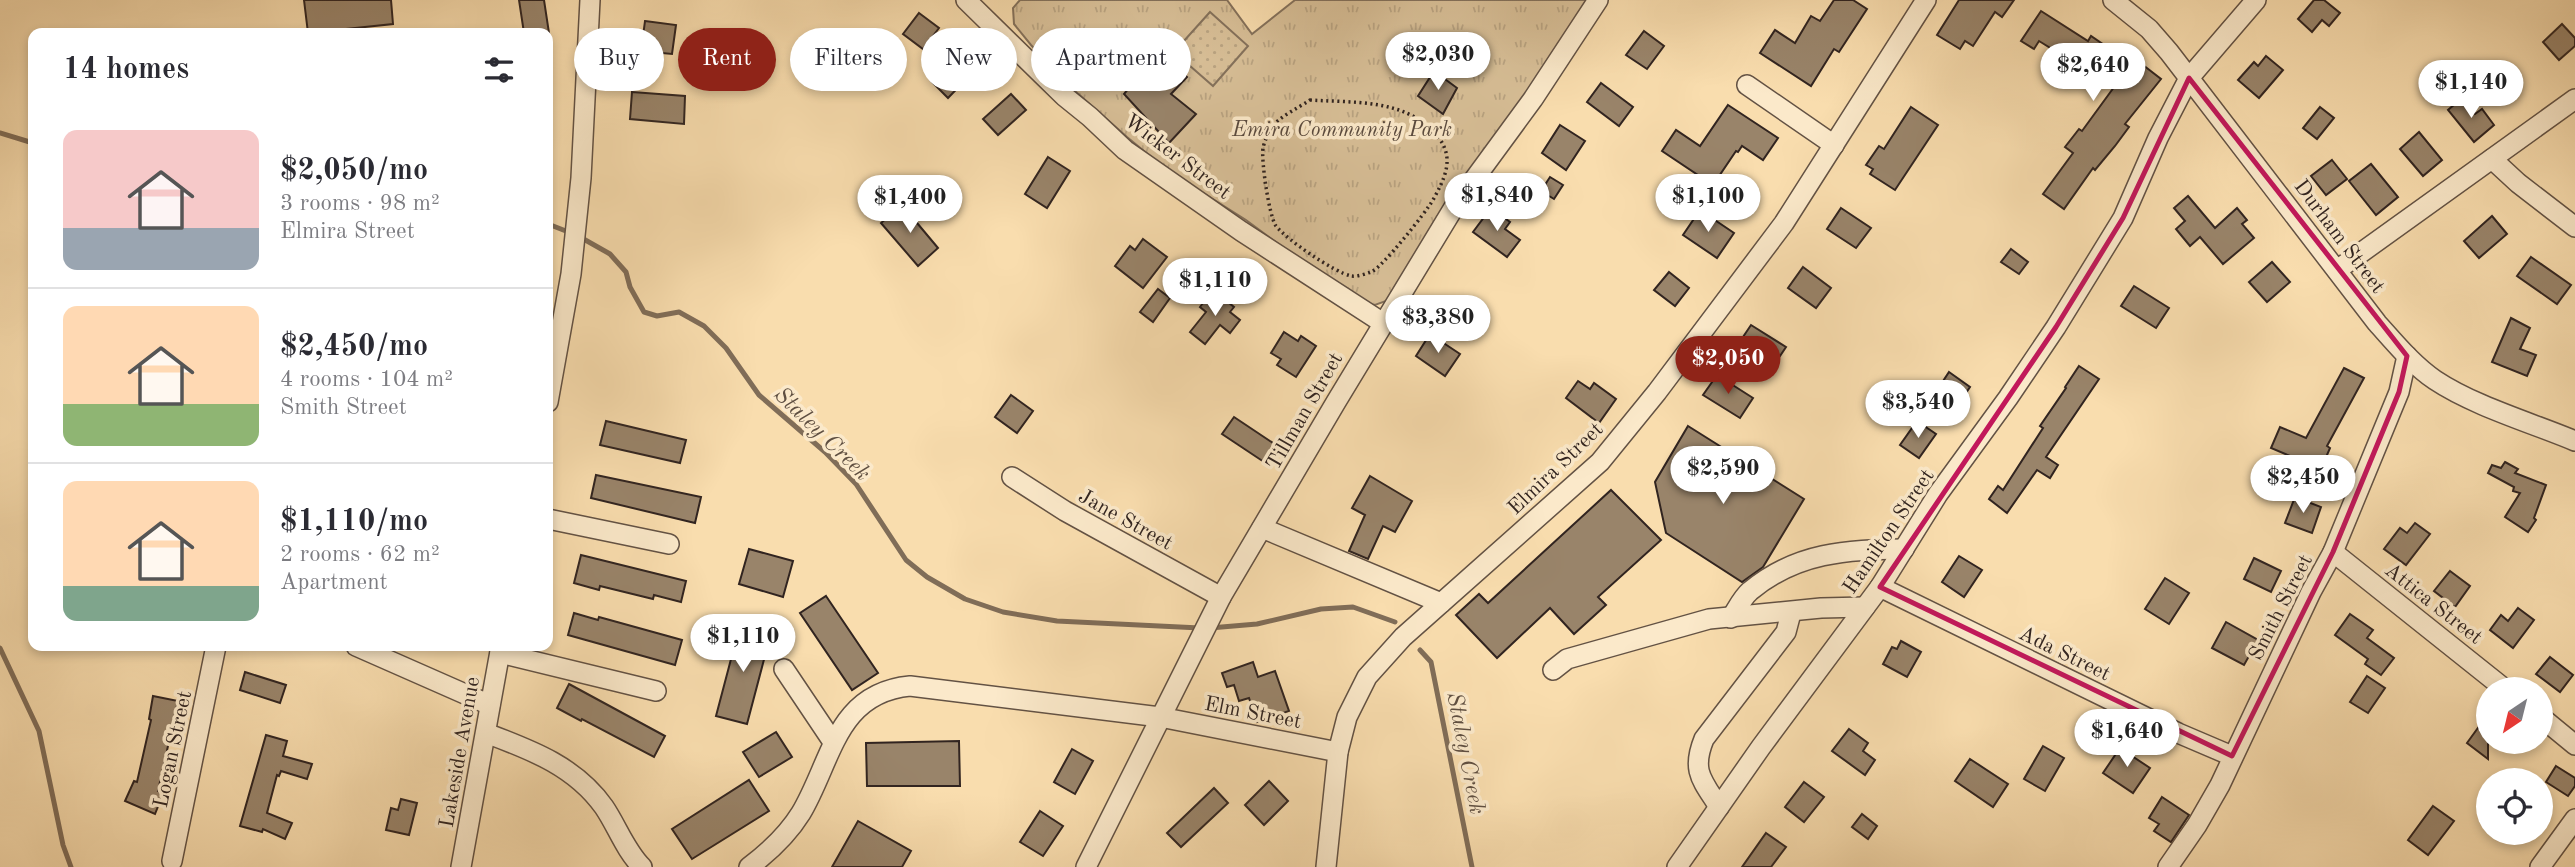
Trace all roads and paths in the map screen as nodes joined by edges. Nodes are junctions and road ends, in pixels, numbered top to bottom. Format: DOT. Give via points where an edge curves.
graph roads {
  1 [pos="590,0"];
  2 [pos="1598,0"];
  3 [pos="1926,0"];
  4 [pos="2113,0"];
  5 [pos="2256,0"];
  6 [pos="976,2"];
  7 [pos="2189,78"];
  8 [pos="1747,85"];
  9 [pos="2575,99"];
  10 [pos="1349,103"];
  11 [pos="1834,145"];
  12 [pos="2492,159"];
  13 [pos="2575,227"];
  14 [pos="2337,270"];
  15 [pos="1383,323"];
  16 [pos="2407,356"];
  17 [pos="553,374"];
  18 [pos="2575,441"];
  19 [pos="1012,477"];
  20 [pos="553,520"];
  21 [pos="1262,528"];
  22 [pos="669,544"];
  23 [pos="1904,549"];
  24 [pos="2333,552"];
  25 [pos="1880,587"];
  26 [pos="1220,597"];
  27 [pos="1441,603"];
  28 [pos="1865,607"];
  29 [pos="1791,612"];
  30 [pos="1731,618"];
  31 [pos="215,651"];
  32 [pos="367,651"];
  33 [pos="501,651"];
  34 [pos="505,651"];
  35 [pos="783,669"];
  36 [pos="1553,670"];
  37 [pos="2490,677"];
  38 [pos="656,691"];
  39 [pos="490,705"];
  40 [pos="1160,717"];
  41 [pos="2553,727"];
  42 [pos="486,733"];
  43 [pos="833,742"];
  44 [pos="2575,745"];
  45 [pos="1338,752"];
  46 [pos="2232,756"];
  47 [pos="1719,807"];
  48 [pos="2575,819"];
  49 [pos="173,861"];
  50 [pos="461,867"];
  51 [pos="642,867"];
  52 [pos="749,867"];
  53 [pos="1086,867"];
  54 [pos="1326,867"];
  55 [pos="1677,867"];
  56 [pos="2168,867"];
  57 [pos="2540,867"];
  1 -- 17 [label="street" via="581,178 571,274"];
  2 -- 15 [label="street, Tillman Street" via="1456,204"];
  3 -- 11 [label="street, Elmira Street"];
  4 -- 7 [label="street, Durham Street" via="2149,29"];
  5 -- 7 [label="street, Hamilton Street"];
  6 -- 15 [label="street, Wicker Street" via="1064,96 1125,150"];
  7 -- 14 [label="street, Durham Street"];
  7 -- 23 [label="street, Hamilton Street" via="2117,229 2056,327"];
  8 -- 11 [label="street"];
  9 -- 12 [label="street"];
  10 -- 10 [label="path" via="1310,100 1272,128 1263,149 1275,224 1336,270 1354,277 1375,271 1432,202 1447,172 1448,153 1436,135 1394,107"];
  11 -- 27 [label="street, Elmira Street" via="1784,223 1600,462"];
  12 -- 13 [label="street"];
  12 -- 14 [label="street"];
  14 -- 16 [label="street, Durham Street"];
  15 -- 21 [label="street, Tillman Street"];
  16 -- 18 [label="street, Durham Street" via="2435,380 2460,393"];
  16 -- 24 [label="street, Smith Street" via="2399,392"];
  19 -- 26 [label="street, Jane Street"];
  20 -- 22 [label="street"];
  21 -- 26 [label="street, Tillman Street"];
  21 -- 27 [label="street"];
  23 -- 25 [label="street, Hamilton Street"];
  23 -- 30 [label="street" via="1819,555 1782,570 1748,593"];
  24 -- 37 [label="street, Attica Street"];
  24 -- 46 [label="street, Smith Street"];
  25 -- 28 [label="street, Hamilton Street"];
  25 -- 46 [label="street, Ada Street" via="2153,722"];
  26 -- 40 [label="street, Tillman Street"];
  27 -- 45 [label="street, Elmira Street" via="1367,677 1347,717"];
  28 -- 29 [label="street"];
  28 -- 47 [label="street, Hamilton Street"];
  29 -- 30 [label="street"];
  29 -- 47 [label="street" via="1786,632 1704,739 1696,758 1702,780"];
  30 -- 36 [label="street" via="1709,619 1629,640 1567,659"];
  31 -- 49 [label="street, Logan Street"];
  32 -- 39 [label="street"];
  33 -- 39 [label="street, Lakeside Avenue"];
  34 -- 38 [label="street"];
  35 -- 43 [label="street"];
  39 -- 42 [label="street, Lakeside Avenue"];
  40 -- 43 [label="street, Elm Street" via="895,687 863,704"];
  40 -- 45 [label="street, Elm Street"];
  40 -- 53 [label="street, Tillman Street"];
  41 -- 44 [label="street"];
  42 -- 50 [label="street, Lakeside Avenue"];
  42 -- 51 [label="street" via="574,774 592,790"];
  43 -- 52 [label="street, Elm Street" via="800,814 767,854"];
  45 -- 54 [label="street, Elmira Street"];
  46 -- 56 [label="street, Smith Street" via="2197,825"];
  47 -- 55 [label="street, Hamilton Street"];
  48 -- 57 [label="street"];
}
